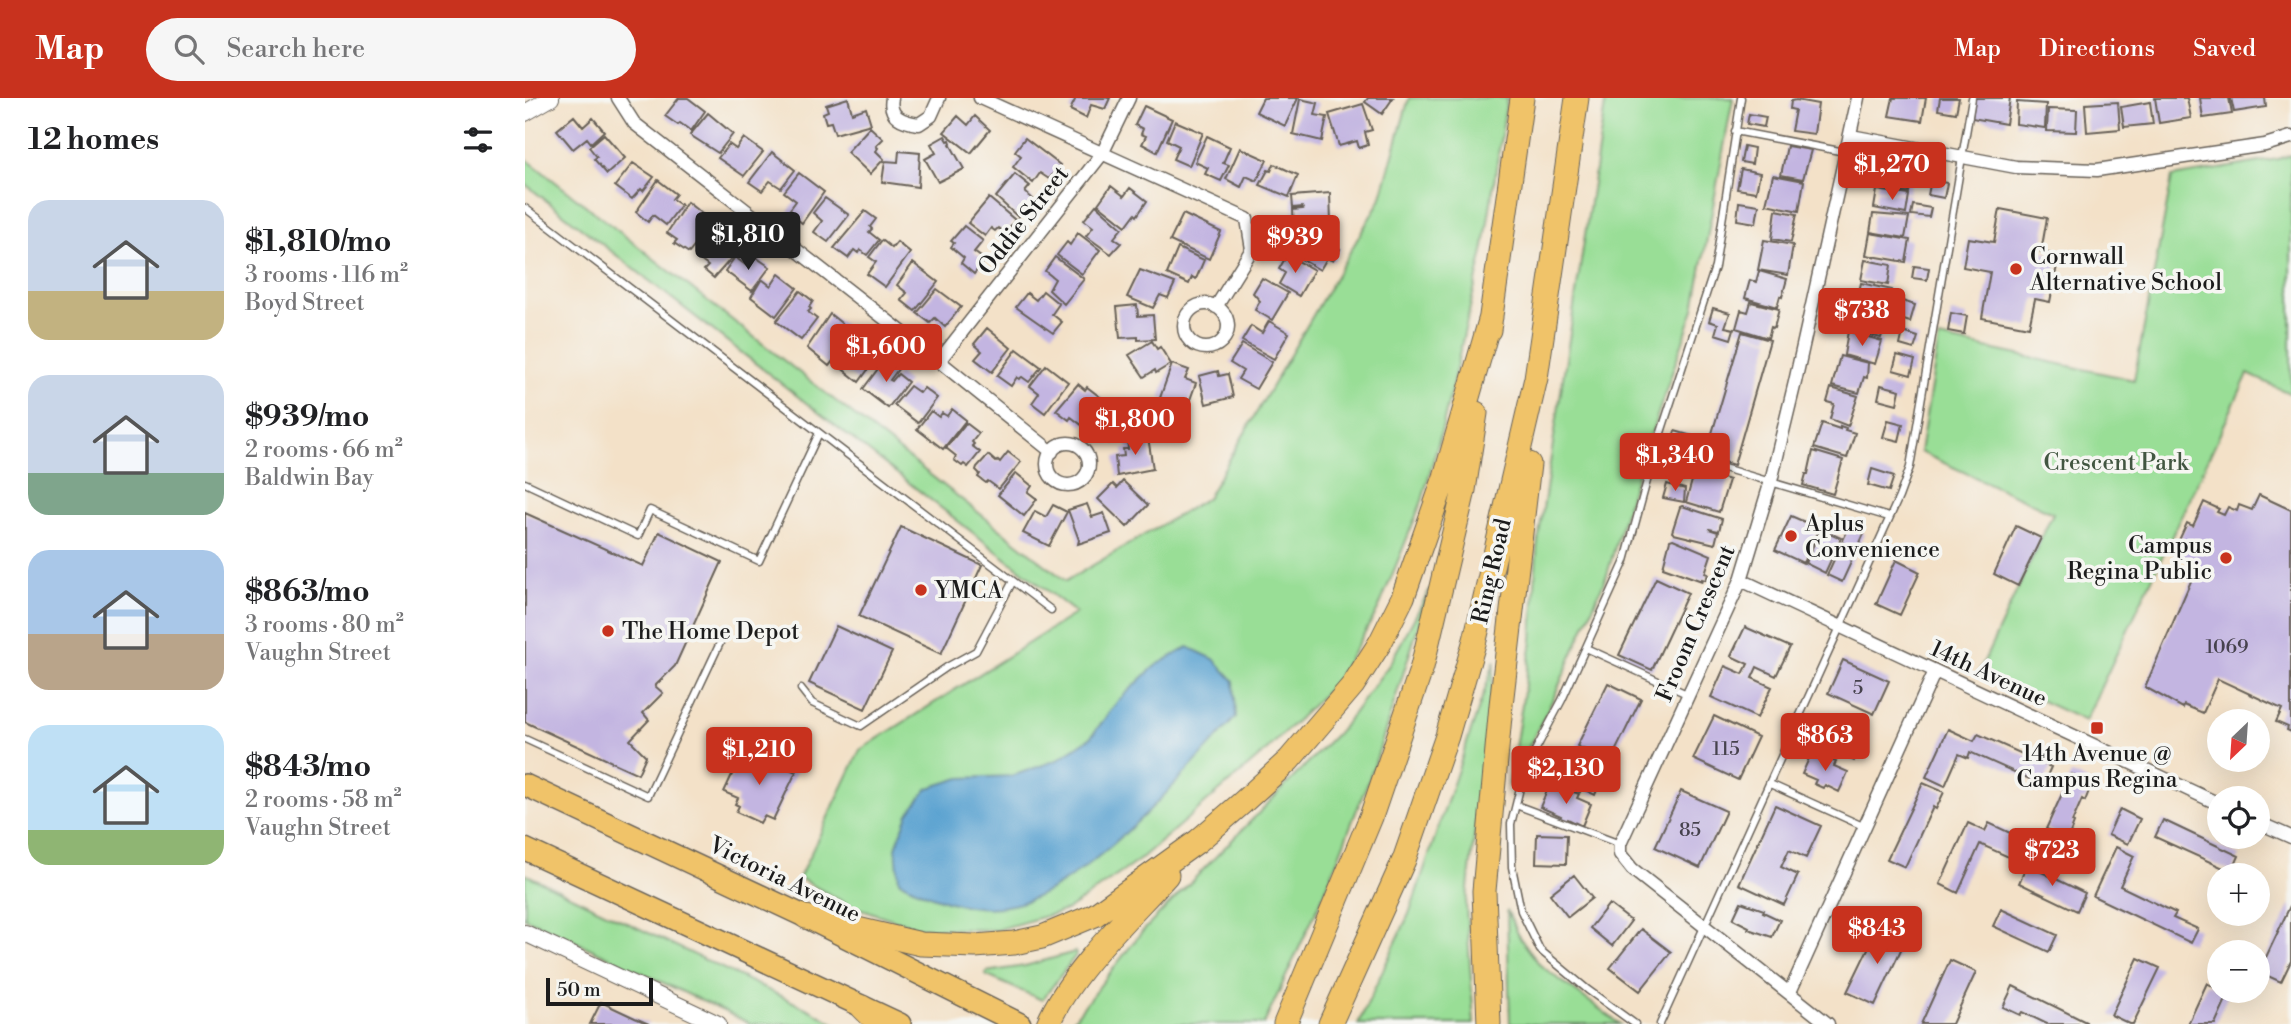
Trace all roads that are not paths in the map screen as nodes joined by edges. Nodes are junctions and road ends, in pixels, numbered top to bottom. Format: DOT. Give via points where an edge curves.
graph roads {
  1 [pos="551,98"];
  2 [pos="618,98"];
  3 [pos="892,98"];
  4 [pos="939,98"];
  5 [pos="980,98"];
  6 [pos="1129,98"];
  7 [pos="1523,98"];
  8 [pos="1577,98"];
  9 [pos="1741,98"];
  10 [pos="1858,98"];
  11 [pos="1972,98"];
  12 [pos="525,113"];
  13 [pos="1735,131"];
  14 [pos="1851,136"];
  15 [pos="2291,137"];
  16 [pos="1847,152"];
  17 [pos="1102,153"];
  18 [pos="1962,157"];
  19 [pos="525,208"];
  20 [pos="1216,307"];
  21 [pos="1491,317"];
  22 [pos="939,361"];
  23 [pos="1537,377"];
  24 [pos="819,433"];
  25 [pos="1656,448"];
  26 [pos="1052,452"];
  27 [pos="1771,481"];
  28 [pos="525,483"];
  29 [pos="1889,517"];
  30 [pos="1741,580"];
  31 [pos="1013,581"];
  32 [pos="1051,610"];
  33 [pos="1840,627"];
  34 [pos="720,643"];
  35 [pos="1586,648"];
  36 [pos="1935,671"];
  37 [pos="801,689"];
  38 [pos="1689,695"];
  39 [pos="525,739"];
  40 [pos="1770,784"];
  41 [pos="525,785"];
  42 [pos="2207,798"];
  43 [pos="1515,805"];
  44 [pos="1865,827"];
  45 [pos="2270,828"];
  46 [pos="2291,837"];
  47 [pos="1198,841"];
  48 [pos="1621,844"];
  49 [pos="525,849"];
  50 [pos="806,917"];
  51 [pos="1705,926"];
  52 [pos="525,933"];
  53 [pos="1790,992"];
  54 [pos="862,1007"];
  55 [pos="718,1024"];
  56 [pos="879,1024"];
  57 [pos="900,1024"];
  58 [pos="1020,1024"];
  59 [pos="1048,1024"];
  60 [pos="1285,1024"];
  61 [pos="1330,1024"];
  62 [pos="1489,1024"];
  63 [pos="1635,1024"];
  64 [pos="1660,1024"];
  65 [pos="1828,1024"];
  1 -- 12 [label="street"];
  2 -- 22 [label="street" via="634,122"];
  3 -- 4 [label="street" via="893,113 903,122 919,124 932,116"];
  5 -- 17 [label="street"];
  6 -- 17 [label="street, Oddie Street"];
  7 -- 21 [label="highway, Ring Road"];
  8 -- 23 [label="highway, Ring Road"];
  9 -- 13 [label="lane"];
  10 -- 14 [label="street, Froom Crescent"];
  11 -- 18 [label="lane"];
  13 -- 16 [label="lane"];
  13 -- 25 [label="lane" via="1715,267"];
  14 -- 16 [label="street, Froom Crescent"];
  14 -- 18 [label="street"];
  15 -- 18 [label="street" via="2265,145 2097,170 2016,167"];
  16 -- 27 [label="street, Froom Crescent"];
  17 -- 20 [label="street" via="1247,219 1252,248"];
  17 -- 22 [label="street, Oddie Street"];
  18 -- 29 [label="lane" via="1910,467"];
  19 -- 24 [label="lane"];
  21 -- 47 [label="highway" via="1445,477 1403,597 1380,643 1353,685 1289,760"];
  21 -- 60 [label="highway, Ring Road" via="1464,491 1422,667 1371,817"];
  22 -- 26 [label="street"];
  23 -- 61 [label="highway, Ring Road" via="1475,640 1447,736 1404,860"];
  23 -- 62 [label="highway" via="1484,891"];
  24 -- 28 [label="lane" via="759,561 650,510 638,536"];
  24 -- 31 [label="lane"];
  25 -- 27 [label="lane"];
  25 -- 35 [label="lane" via="1625,561"];
  27 -- 29 [label="lane"];
  27 -- 30 [label="street, Froom Crescent"];
  29 -- 33 [label="lane"];
  30 -- 33 [label="street, 14th Avenue"];
  30 -- 38 [label="street, Froom Crescent"];
  31 -- 32 [label="lane"];
  31 -- 37 [label="lane" via="976,651 861,726 812,703"];
  33 -- 36 [label="street, 14th Avenue"];
  33 -- 40 [label="lane"];
  34 -- 39 [label="lane" via="648,796"];
  35 -- 38 [label="lane"];
  35 -- 43 [label="lane" via="1536,749"];
  36 -- 42 [label="street, 14th Avenue"];
  36 -- 44 [label="street"];
  38 -- 48 [label="street, Froom Crescent"];
  40 -- 44 [label="lane"];
  40 -- 51 [label="lane"];
  41 -- 50 [label="highway, Victoria Avenue"];
  43 -- 48 [label="lane"];
  43 -- 63 [label="lane" via="1512,867 1521,911 1540,950"];
  44 -- 53 [label="street"];
  45 -- 46 [label="street"];
  47 -- 50 [label="highway" via="1095,915 1014,943 921,944"];
  47 -- 59 [label="highway" via="1082,971"];
  48 -- 51 [label="street" via="1620,854 1632,869"];
  49 -- 54 [label="highway"];
  50 -- 58 [label="highway, Victoria Avenue"];
  51 -- 53 [label="street"];
  51 -- 64 [label="lane"];
  52 -- 55 [label="street"];
  53 -- 65 [label="street"];
  54 -- 56 [label="highway"];
  54 -- 57 [label="highway"];
}
